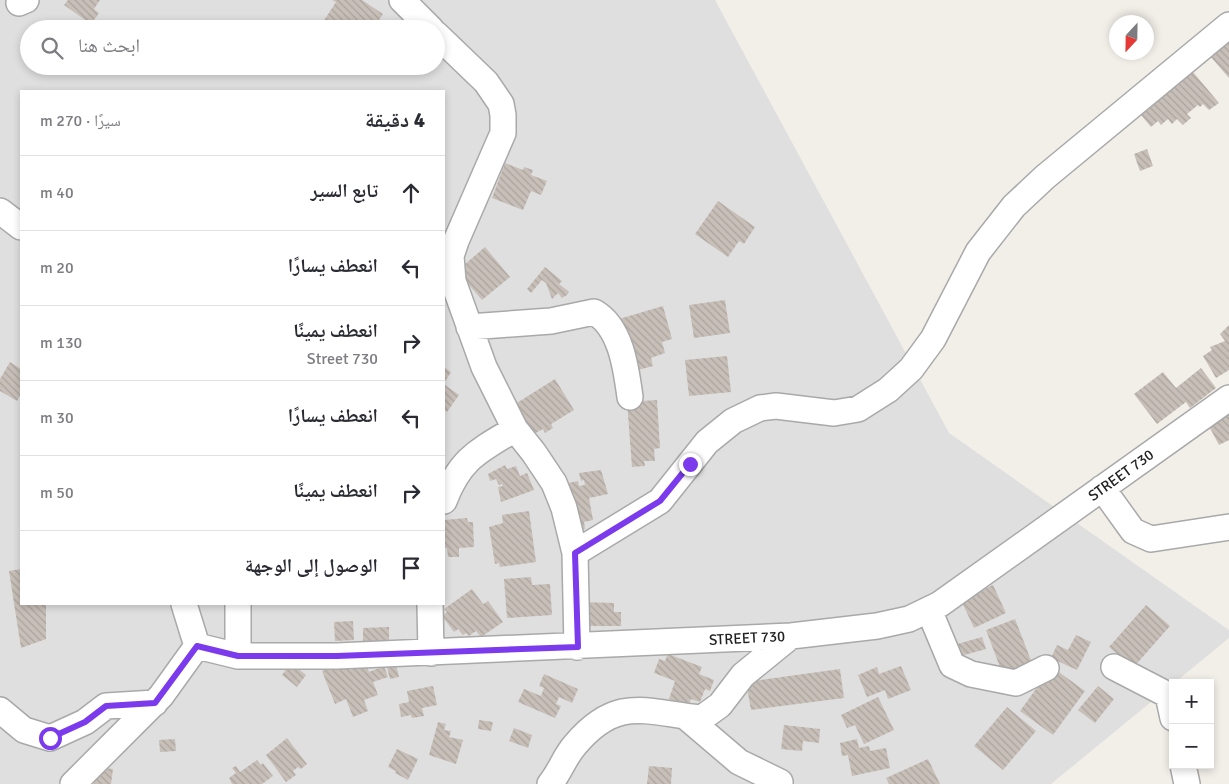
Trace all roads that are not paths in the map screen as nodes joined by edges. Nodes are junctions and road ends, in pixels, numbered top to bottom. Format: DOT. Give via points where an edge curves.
graph roads {
  1 [pos="402,0"];
  2 [pos="422,20"];
  3 [pos="1229,25"];
  4 [pos="445,43"];
  5 [pos="0,210"];
  6 [pos="20,226"];
  7 [pos="469,327"];
  8 [pos="630,397"];
  9 [pos="1229,398"];
  10 [pos="515,429"];
  11 [pos="1102,488"];
  12 [pos="445,499"];
  13 [pos="1229,527"];
  14 [pos="575,553"];
  15 [pos="184,605"];
  16 [pos="238,605"];
  17 [pos="430,605"];
  18 [pos="929,610"];
  19 [pos="792,636"];
  20 [pos="197,646"];
  21 [pos="578,647"];
  22 [pos="431,653"];
  23 [pos="238,656"];
  24 [pos="1114,667"];
  25 [pos="1046,668"];
  26 [pos="1169,700"];
  27 [pos="155,703"];
  28 [pos="0,710"];
  29 [pos="685,716"];
  30 [pos="1184,769"];
  31 [pos="780,782"];
  32 [pos="73,784"];
  33 [pos="550,784"];
  34 [pos="1187,784"];
  1 -- 2 [label="street"];
  3 -- 14 [label="street" via="1014,206 978,252 933,339 911,369 888,390 858,409 834,413 776,406 760,408 733,421 707,442 660,501"];
  4 -- 7 [label="street" via="486,82 501,104 503,115 503,133 451,256 453,281"];
  5 -- 6 [label="street"];
  7 -- 8 [label="street" via="551,321 594,312 605,318 610,326 627,374"];
  7 -- 10 [label="street" via="484,367"];
  9 -- 11 [label="street, STREET 730"];
  10 -- 12 [label="street" via="472,456 455,476"];
  10 -- 14 [label="street" via="554,483"];
  11 -- 13 [label="street" via="1133,531 1151,540"];
  11 -- 18 [label="street, STREET 730"];
  14 -- 21 [label="street"];
  15 -- 20 [label="street"];
  16 -- 23 [label="street"];
  17 -- 22 [label="street"];
  18 -- 19 [label="street, STREET 730" via="884,624"];
  18 -- 25 [label="street" via="952,664 965,671 1016,683"];
  19 -- 21 [label="street, STREET 730"];
  19 -- 29 [label="street" via="743,675 710,713 702,718"];
  20 -- 23 [label="street, STREET 730"];
  20 -- 27 [label="street"];
  21 -- 22 [label="street, STREET 730"];
  22 -- 23 [label="street, STREET 730"];
  24 -- 26 [label="street" via="1168,695"];
  27 -- 28 [label="street" via="106,706 85,722 50,738 24,730"];
  27 -- 32 [label="street"];
  29 -- 31 [label="street" via="739,762"];
  29 -- 33 [label="street" via="636,709 600,721 574,746"];
  30 -- 34 [label="street"];
}
